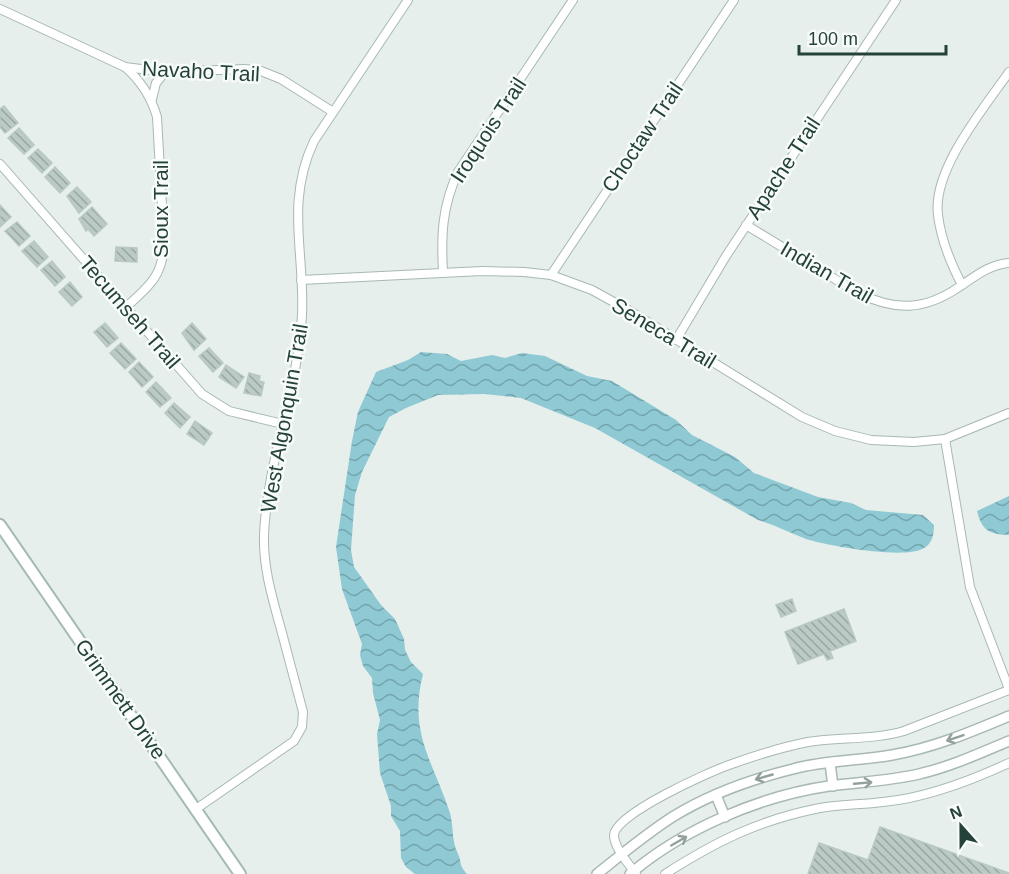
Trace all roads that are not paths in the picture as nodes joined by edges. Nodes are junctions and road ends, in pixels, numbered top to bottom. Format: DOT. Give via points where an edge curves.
graph roads {
  1 [pos="408,0"];
  2 [pos="573,0"];
  3 [pos="734,0"];
  4 [pos="896,0"];
  5 [pos="0,9"];
  6 [pos="124,67"];
  7 [pos="165,72"];
  8 [pos="1009,72"];
  9 [pos="152,99"];
  10 [pos="333,112"];
  11 [pos="0,164"];
  12 [pos="746,225"];
  13 [pos="1009,263"];
  14 [pos="443,273"];
  15 [pos="551,275"];
  16 [pos="301,280"];
  17 [pos="962,285"];
  18 [pos="126,307"];
  19 [pos="676,340"];
  20 [pos="1009,413"];
  21 [pos="283,423"];
  22 [pos="945,439"];
  23 [pos="0,525"];
  24 [pos="1009,690"];
  25 [pos="1009,716"];
  26 [pos="1009,741"];
  27 [pos="830,763"];
  28 [pos="1009,763"];
  29 [pos="833,786"];
  30 [pos="716,795"];
  31 [pos="196,809"];
  32 [pos="725,817"];
  33 [pos="622,854"];
  34 [pos="633,873"];
  35 [pos="240,874"];
  36 [pos="597,874"];
  37 [pos="665,874"];
  1 -- 10 [label="street, West Algonquin Trail"];
  2 -- 14 [label="street, Iroquois Trail" via="458,172 442,221"];
  3 -- 15 [label="street, Choctaw Trail"];
  4 -- 12 [label="street, Apache Trail"];
  5 -- 6 [label="street, Navaho Trail"];
  6 -- 7 [label="street, Navaho Trail"];
  6 -- 9 [label="street, Sioux Trail"];
  7 -- 9 [label="street" via="153,88"];
  7 -- 10 [label="street, Navaho Trail" via="261,71"];
  8 -- 17 [label="street" via="950,159 938,196 937,214 947,254"];
  9 -- 18 [label="street, Sioux Trail" via="157,117 164,254 155,279"];
  10 -- 16 [label="street, West Algonquin Trail" via="306,159 298,191"];
  11 -- 18 [label="street, Tecumseh Trail"];
  12 -- 17 [label="street, Indian Trail" via="858,292 884,303 915,306 941,298"];
  12 -- 19 [label="street, Apache Trail"];
  13 -- 17 [label="street, Indian Trail" via="985,269"];
  14 -- 15 [label="street, Seneca Trail"];
  14 -- 16 [label="street, Seneca Trail"];
  15 -- 19 [label="street, Seneca Trail" via="592,290"];
  16 -- 21 [label="street, West Algonquin Trail" via="299,341"];
  18 -- 21 [label="street, Tecumseh Trail" via="210,400 239,415"];
  19 -- 22 [label="street, Seneca Trail" via="802,417 835,431 871,440"];
  20 -- 22 [label="street, Seneca Trail"];
  21 -- 31 [label="street, West Algonquin Trail" via="267,510 265,559 268,584 303,712 303,727 294,741"];
  22 -- 24 [label="street" via="970,587"];
  23 -- 31 [label="main road, Grimmett Drive"];
  24 -- 33 [label="street" via="904,731 808,742 687,782 617,825 614,835"];
  25 -- 27 [label="street, one-way" via="927,747"];
  29 -- 26 [label="street, one-way" via="921,774"];
  27 -- 29 [label="street"];
  27 -- 30 [label="street, one-way" via="795,768"];
  28 -- 37 [label="street" via="929,794 816,808 756,824"];
  29 -- 32 [label="street" via="754,804"];
  30 -- 32 [label="street"];
  30 -- 33 [label="street" via="674,816"];
  31 -- 35 [label="main road, Grimmett Drive"];
  34 -- 32 [label="street, one-way" via="675,843"];
  33 -- 34 [label="street"];
  33 -- 36 [label="street"];
}
